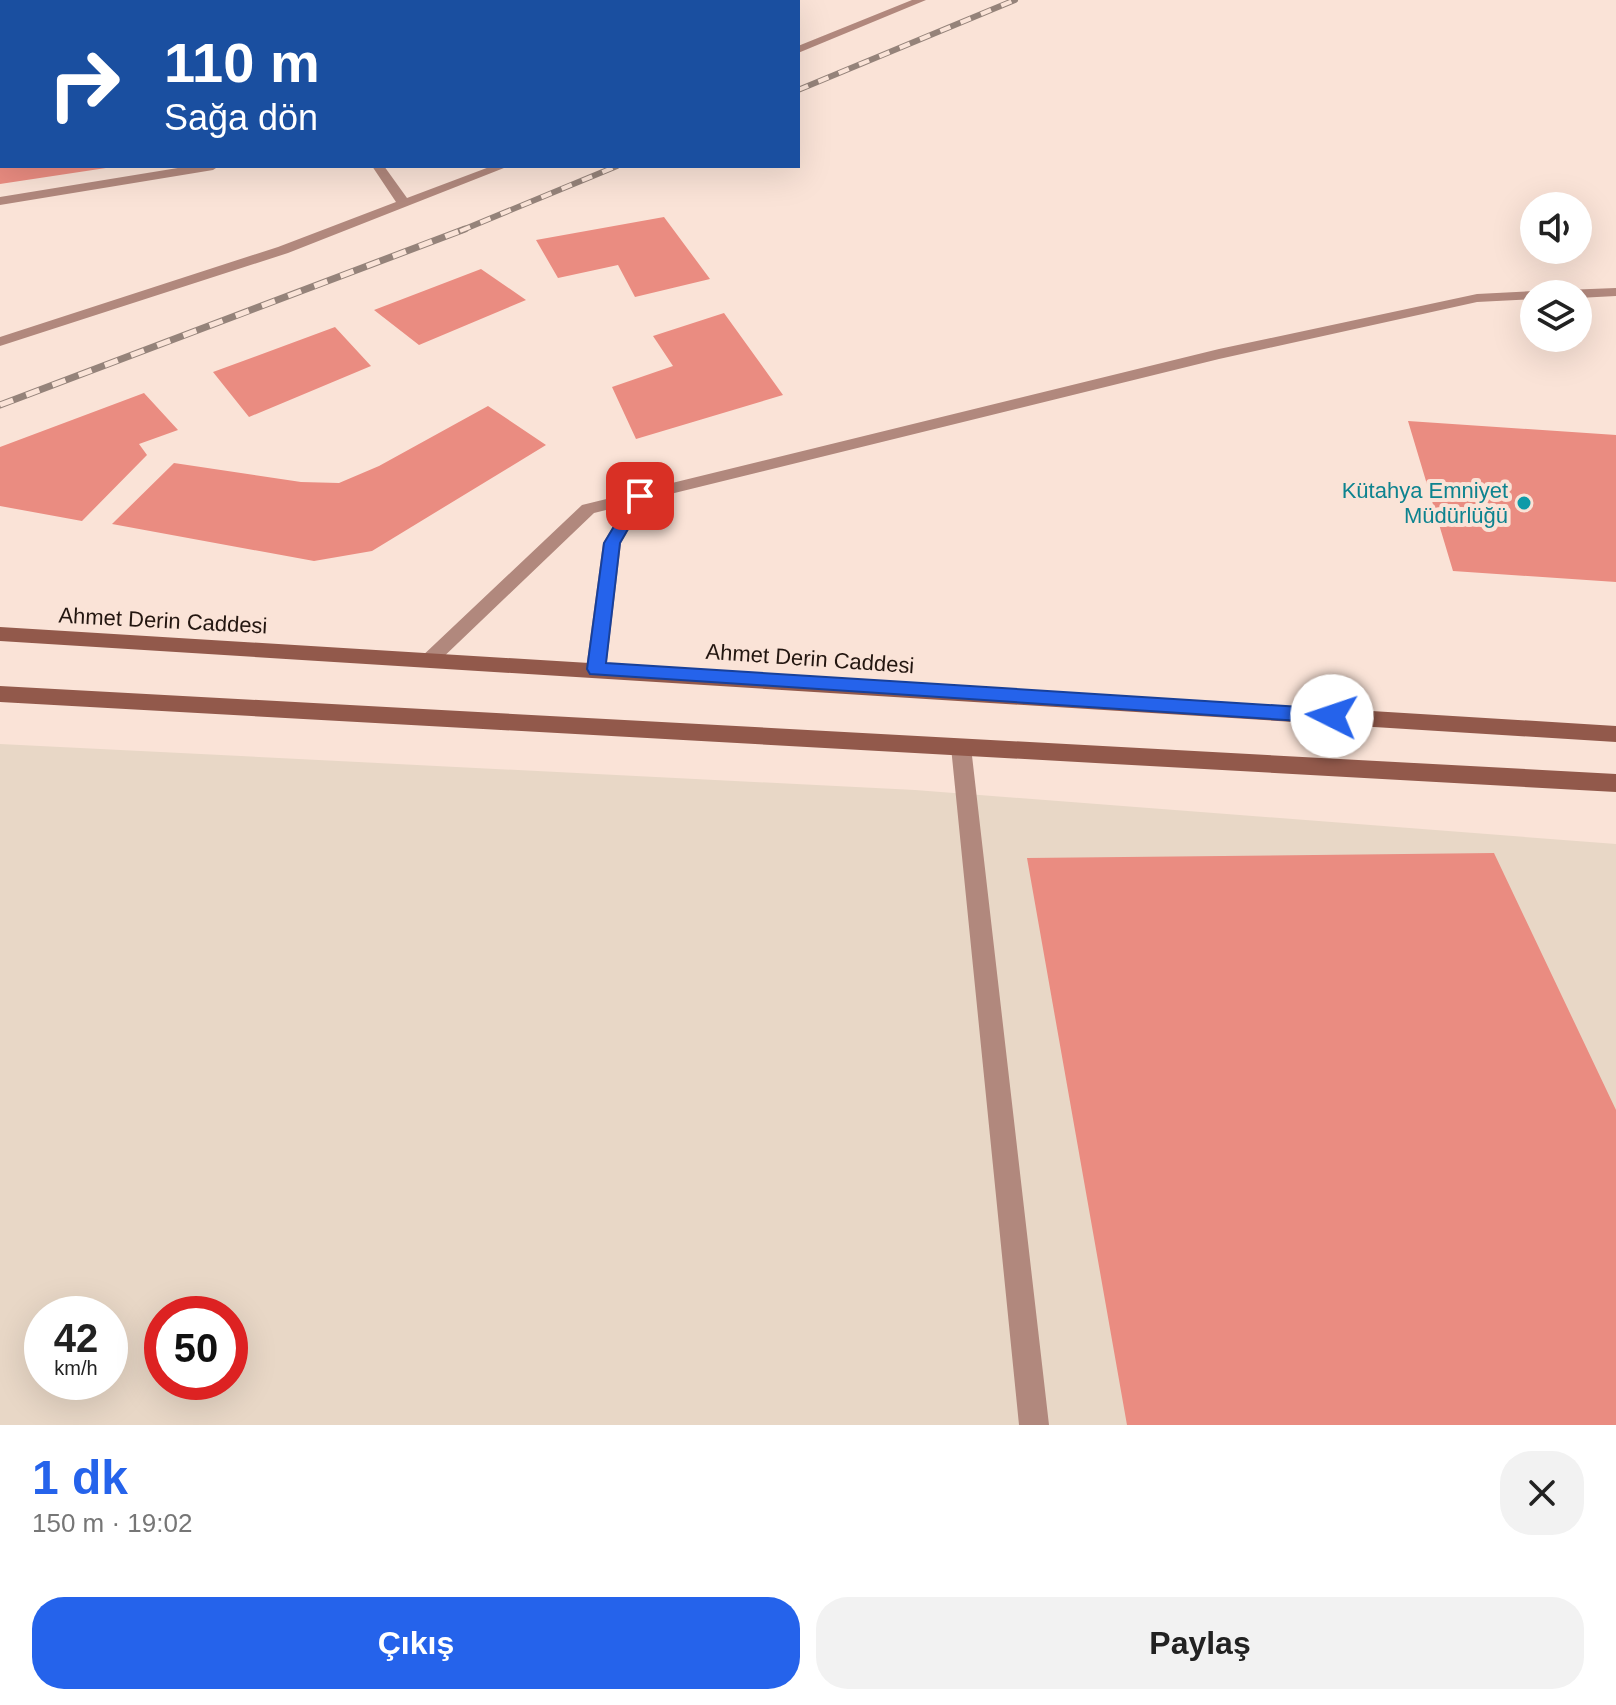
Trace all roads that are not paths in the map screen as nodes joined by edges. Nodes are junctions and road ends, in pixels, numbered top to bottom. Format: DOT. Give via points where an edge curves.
graph roads {
  1 [pos="921,0"];
  2 [pos="800,49"];
  3 [pos="201,168"];
  4 [pos="379,168"];
  5 [pos="498,168"];
  6 [pos="0,201"];
  7 [pos="404,204"];
  8 [pos="1616,292"];
  9 [pos="1592,293"];
  10 [pos="1520,296"];
  11 [pos="0,342"];
  12 [pos="640,496"];
  13 [pos="0,634"];
  14 [pos="428,660"];
  15 [pos="596,669"];
  16 [pos="0,694"];
  17 [pos="1616,734"];
  18 [pos="961,747"];
  19 [pos="1616,783"];
  20 [pos="1034,1425"];
  1 -- 2 [label="street"];
  3 -- 6 [label="street"];
  4 -- 7 [label="street"];
  5 -- 7 [label="street"];
  7 -- 11 [label="street" via="283,250"];
  8 -- 9 [label="street"];
  10 -- 12 [label="street" via="1477,298 1234,351"];
  12 -- 14 [label="street" via="588,509"];
  12 -- 15 [label="street" via="612,543"];
  13 -- 14 [label="main road, Ahmet Derin Caddesi"];
  14 -- 15 [label="main road, Ahmet Derin Caddesi"];
  15 -- 17 [label="main road, Ahmet Derin Caddesi"];
  16 -- 18 [label="main road"];
  18 -- 19 [label="main road"];
  18 -- 20 [label="street"];
}
